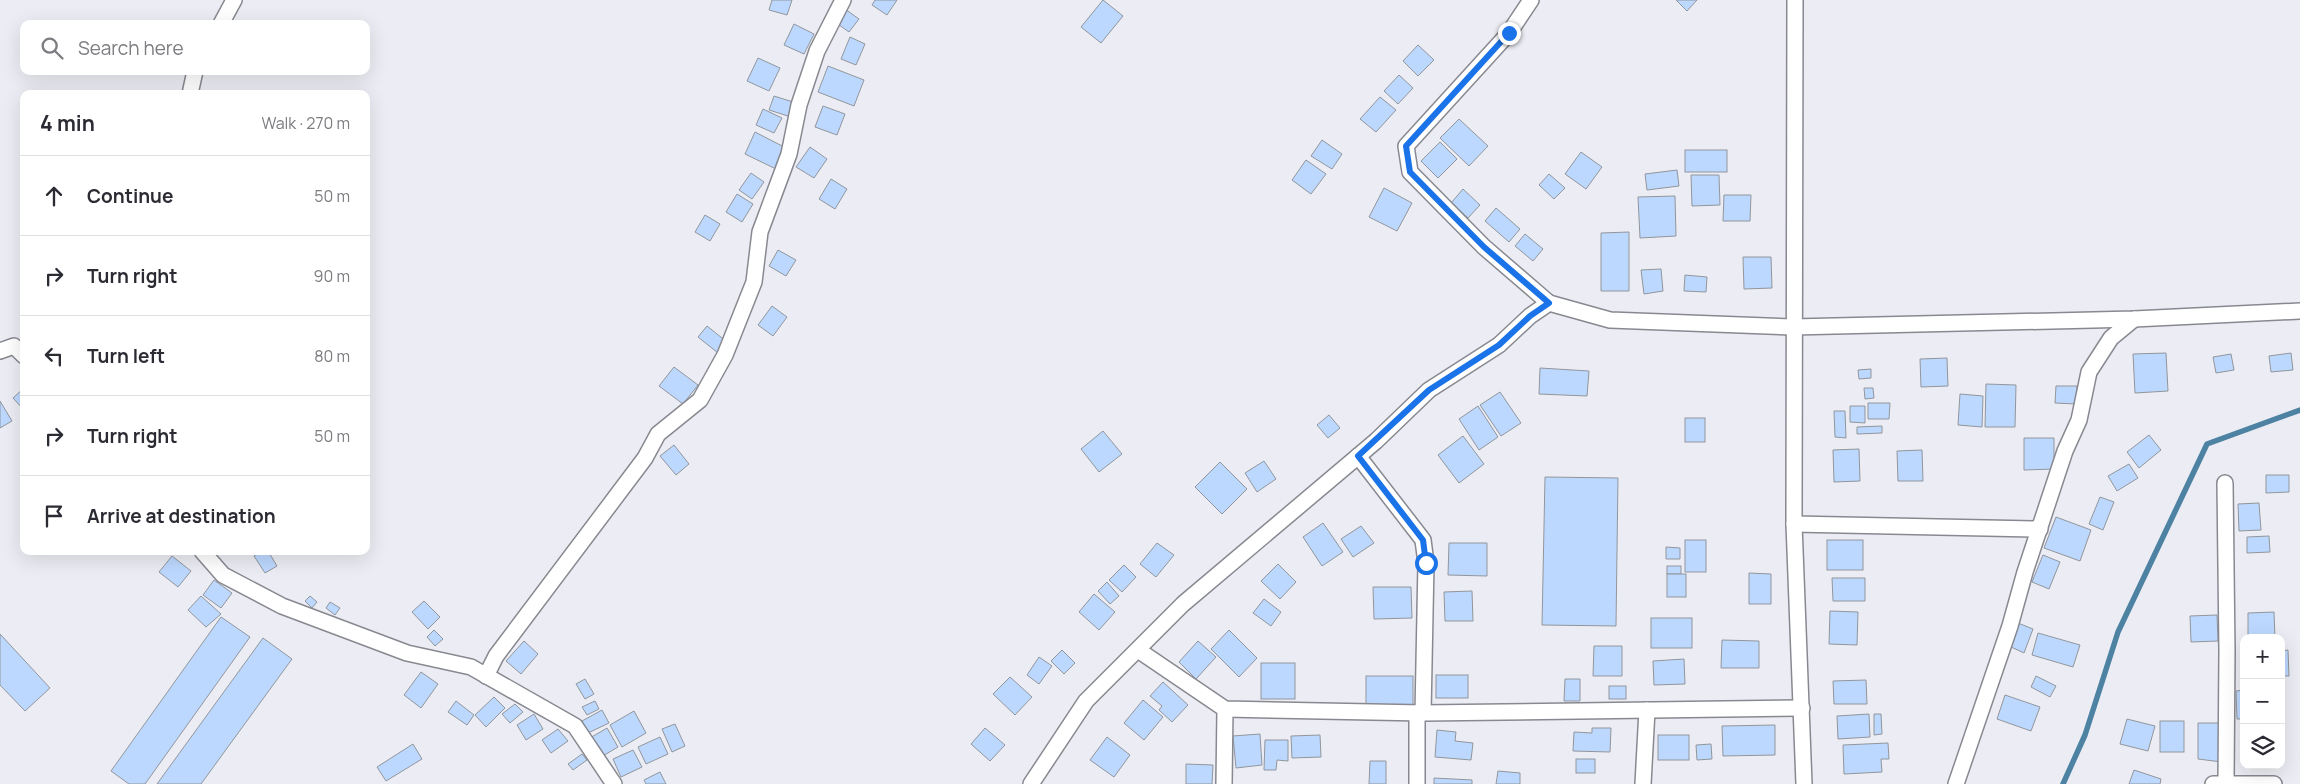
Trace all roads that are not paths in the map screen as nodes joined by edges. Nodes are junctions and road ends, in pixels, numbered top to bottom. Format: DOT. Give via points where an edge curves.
graph roads {
  1 [pos="234,0"];
  2 [pos="843,0"];
  3 [pos="1531,0"];
  4 [pos="1795,0"];
  5 [pos="223,20"];
  6 [pos="194,75"];
  7 [pos="191,90"];
  8 [pos="1549,303"];
  9 [pos="2300,311"];
  10 [pos="2134,319"];
  11 [pos="1794,327"];
  12 [pos="1358,456"];
  13 [pos="2225,483"];
  14 [pos="1794,524"];
  15 [pos="2040,529"];
  16 [pos="206,555"];
  17 [pos="1138,650"];
  18 [pos="486,676"];
  19 [pos="1225,708"];
  20 [pos="1802,708"];
  21 [pos="1647,710"];
  22 [pos="1420,713"];
  23 [pos="1034,783"];
  24 [pos="2226,783"];
  25 [pos="614,784"];
  26 [pos="1224,784"];
  27 [pos="1417,784"];
  28 [pos="1643,784"];
  29 [pos="1804,784"];
  30 [pos="1956,784"];
  31 [pos="2213,784"];
  32 [pos="2274,784"];
  1 -- 5 [label="street"];
  2 -- 18 [label="street" via="817,52 799,105 789,154 760,232 754,282 725,355 700,400 658,434 645,458 496,656"];
  3 -- 8 [label="street" via="1509,33 1406,146 1410,172 1484,247"];
  4 -- 11 [label="street"];
  6 -- 7 [label="street"];
  8 -- 11 [label="street" via="1610,320"];
  8 -- 12 [label="street" via="1499,345 1429,390"];
  9 -- 10 [label="street"];
  10 -- 11 [label="street"];
  10 -- 15 [label="street" via="2111,338 2089,372 2079,420 2065,451"];
  11 -- 14 [label="street"];
  12 -- 17 [label="street" via="1183,604"];
  12 -- 22 [label="street" via="1423,540 1426,563"];
  13 -- 24 [label="street"];
  14 -- 15 [label="street"];
  14 -- 20 [label="street"];
  15 -- 30 [label="street"];
  16 -- 18 [label="street" via="223,575 282,606 406,653 471,667"];
  17 -- 19 [label="street"];
  17 -- 23 [label="street" via="1086,701"];
  18 -- 25 [label="street" via="575,726"];
  19 -- 22 [label="street"];
  19 -- 26 [label="street"];
  20 -- 21 [label="street"];
  20 -- 29 [label="street"];
  21 -- 22 [label="street"];
  21 -- 28 [label="street"];
  22 -- 27 [label="street"];
  24 -- 31 [label="street"];
  24 -- 32 [label="street"];
}
